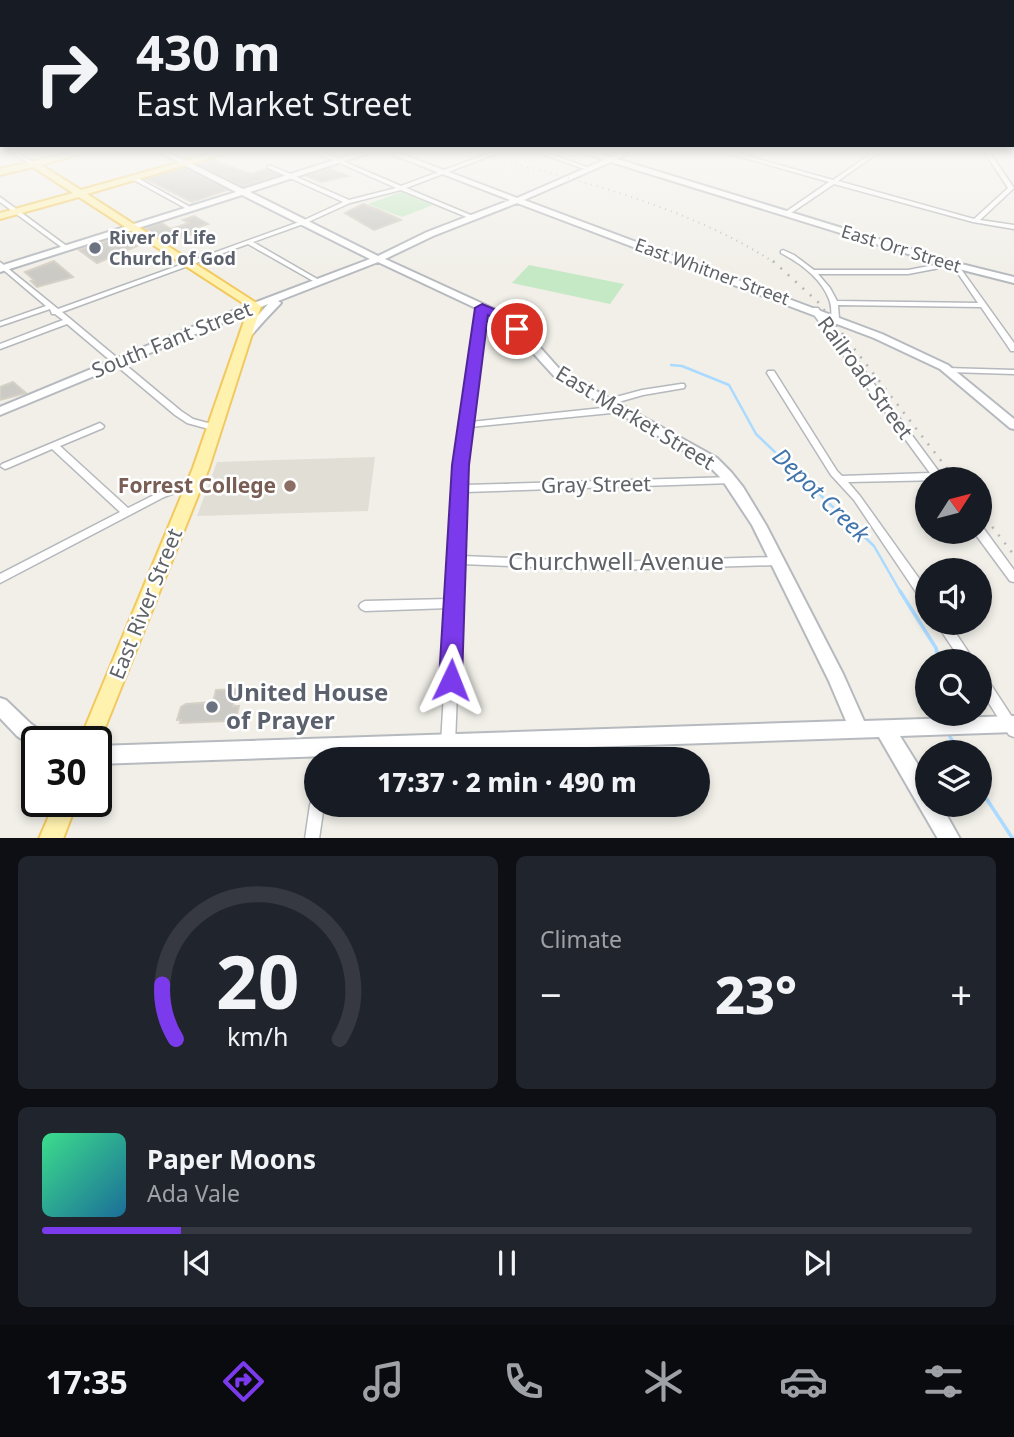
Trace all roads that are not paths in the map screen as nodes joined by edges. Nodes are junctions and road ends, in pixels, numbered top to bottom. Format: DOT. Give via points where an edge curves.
graph roads {
  1 [pos="76,192"];
  2 [pos="86,192"];
  3 [pos="160,192"];
  4 [pos="243,192"];
  5 [pos="326,192"];
  6 [pos="385,192"];
  7 [pos="410,192"];
  8 [pos="494,192"];
  9 [pos="535,192"];
  10 [pos="716,192"];
  11 [pos="820,192"];
  12 [pos="872,192"];
  13 [pos="1006,192"];
  14 [pos="79,194"];
  15 [pos="0,199"];
  16 [pos="515,200"];
  17 [pos="348,202"];
  18 [pos="189,208"];
  19 [pos="17,211"];
  20 [pos="786,214"];
  21 [pos="0,216"];
  22 [pos="471,217"];
  23 [pos="975,220"];
  24 [pos="304,222"];
  25 [pos="131,227"];
  26 [pos="1014,227"];
  27 [pos="419,239"];
  28 [pos="248,242"];
  29 [pos="66,248"];
  30 [pos="783,252"];
  31 [pos="375,257"];
  32 [pos="188,264"];
  33 [pos="953,265"];
  34 [pos="1,267"];
  35 [pos="344,270"];
  36 [pos="815,272"];
  37 [pos="1014,280"];
  38 [pos="317,281"];
  39 [pos="298,289"];
  40 [pos="834,303"];
  41 [pos="983,305"];
  42 [pos="255,306"];
  43 [pos="482,308"];
  44 [pos="52,309"];
  45 [pos="814,310"];
  46 [pos="835,318"];
  47 [pos="67,321"];
  48 [pos="0,324"];
  49 [pos="246,335"];
  50 [pos="0,348"];
  51 [pos="1014,349"];
  52 [pos="117,362"];
  53 [pos="949,370"];
  54 [pos="1014,372"];
  55 [pos="771,373"];
  56 [pos="681,386"];
  57 [pos="608,402"];
  58 [pos="621,410"];
  59 [pos="0,411"];
  60 [pos="466,425"];
  61 [pos="1014,425"];
  62 [pos="100,426"];
  63 [pos="216,428"];
  64 [pos="53,445"];
  65 [pos="5,466"];
  66 [pos="931,467"];
  67 [pos="915,478"];
  68 [pos="841,479"];
  69 [pos="732,480"];
  70 [pos="196,481"];
  71 [pos="460,489"];
  72 [pos="127,512"];
  73 [pos="988,544"];
  74 [pos="457,560"];
  75 [pos="775,561"];
  76 [pos="1014,578"];
  77 [pos="0,579"];
  78 [pos="915,582"];
  79 [pos="453,603"];
  80 [pos="365,606"];
  81 [pos="992,695"];
  82 [pos="0,706"];
  83 [pos="96,726"];
  84 [pos="1013,726"];
  85 [pos="21,727"];
  86 [pos="884,728"];
  87 [pos="858,729"];
  88 [pos="448,744"];
  89 [pos="411,747"];
  90 [pos="304,754"];
  91 [pos="112,755"];
  92 [pos="915,779"];
  93 [pos="60,817"];
  94 [pos="315,817"];
  95 [pos="937,817"];
  96 [pos="51,838"];
  97 [pos="312,838"];
  98 [pos="950,838"];
  1 -- 14 [label="main road"];
  2 -- 14 [label="main road"];
  3 -- 18 [label="street"];
  4 -- 18 [label="street"];
  4 -- 24 [label="street, East Market Street"];
  5 -- 17 [label="street"];
  6 -- 17 [label="street"];
  7 -- 22 [label="street"];
  8 -- 16 [label="street, East Whitner Street"];
  9 -- 16 [label="street, South Fant Street"];
  10 -- 20 [label="street, East Orr Street"];
  11 -- 20 [label="street"];
  12 -- 23 [label="street"];
  13 -- 23 [label="street"];
  14 -- 19 [label="main road"];
  14 -- 25 [label="main road"];
  15 -- 19 [label="street"];
  16 -- 22 [label="street, South Fant Street"];
  16 -- 45 [label="street, East Whitner Street"];
  17 -- 24 [label="street"];
  18 -- 25 [label="street"];
  19 -- 21 [label="main road"];
  19 -- 29 [label="street"];
  20 -- 33 [label="street, East Orr Street"];
  22 -- 27 [label="street, South Fant Street"];
  23 -- 26 [label="street"];
  24 -- 28 [label="street"];
  24 -- 31 [label="street, East Market Street"];
  25 -- 29 [label="street"];
  25 -- 32 [label="main road"];
  27 -- 31 [label="main road, South Fant Street"];
  28 -- 32 [label="street"];
  28 -- 38 [label="street"];
  29 -- 34 [label="street"];
  30 -- 36 [label="street"];
  31 -- 35 [label="main road, South Fant Street"];
  31 -- 43 [label="street, East Market Street"];
  32 -- 42 [label="main road"];
  32 -- 44 [label="street"];
  33 -- 36 [label="street" via="908,272"];
  33 -- 37 [label="street, East Orr Street"];
  33 -- 41 [label="street"];
  34 -- 44 [label="street"];
  35 -- 38 [label="street, South Fant Street"];
  36 -- 40 [label="street"];
  38 -- 39 [label="street, South Fant Street"];
  39 -- 42 [label="street, South Fant Street"];
  39 -- 49 [label="street" via="271,306"];
  40 -- 41 [label="street"];
  40 -- 46 [label="street"];
  41 -- 51 [label="street"];
  42 -- 49 [label="main road, East River Street"];
  42 -- 52 [label="street, South Fant Street"];
  43 -- 57 [label="street, East Market Street" via="513,324 558,374"];
  43 -- 60 [label="street"];
  44 -- 47 [label="street"];
  44 -- 48 [label="street"];
  45 -- 46 [label="street, East Whitner Street"];
  45 -- 66 [label="street, Railroad Street"];
  46 -- 53 [label="street, East Whitner Street"];
  47 -- 50 [label="street"];
  47 -- 52 [label="street"];
  49 -- 63 [label="main road, East River Street"];
  52 -- 59 [label="street, South Fant Street"];
  52 -- 63 [label="street" via="178,413"];
  53 -- 54 [label="street"];
  53 -- 61 [label="street, East Whitner Street"];
  55 -- 68 [label="street"];
  56 -- 57 [label="street"];
  57 -- 58 [label="street, East Market Street"];
  58 -- 60 [label="street"];
  58 -- 69 [label="street, East Market Street" via="702,454"];
  60 -- 71 [label="street"];
  62 -- 64 [label="street"];
  63 -- 70 [label="main road, East River Street"];
  64 -- 65 [label="street"];
  64 -- 72 [label="street"];
  67 -- 68 [label="street"];
  68 -- 78 [label="street"];
  69 -- 71 [label="street, Gray Street"];
  69 -- 75 [label="street, East Market Street"];
  70 -- 72 [label="street"];
  70 -- 83 [label="main road, East River Street"];
  71 -- 74 [label="street"];
  72 -- 77 [label="street"];
  73 -- 76 [label="street"];
  74 -- 75 [label="street, Churchwell Avenue" via="609,566"];
  74 -- 79 [label="street"];
  75 -- 87 [label="street, East Market Street" via="846,696"];
  79 -- 80 [label="street"];
  79 -- 88 [label="street"];
  81 -- 84 [label="street"];
  82 -- 85 [label="street"];
  84 -- 86 [label="street"];
  86 -- 87 [label="street"];
  86 -- 92 [label="street"];
  87 -- 88 [label="street"];
  88 -- 89 [label="street"];
  90 -- 91 [label="street"];
  93 -- 96 [label="main road"];
  94 -- 97 [label="street"];
  95 -- 98 [label="street"];
}
